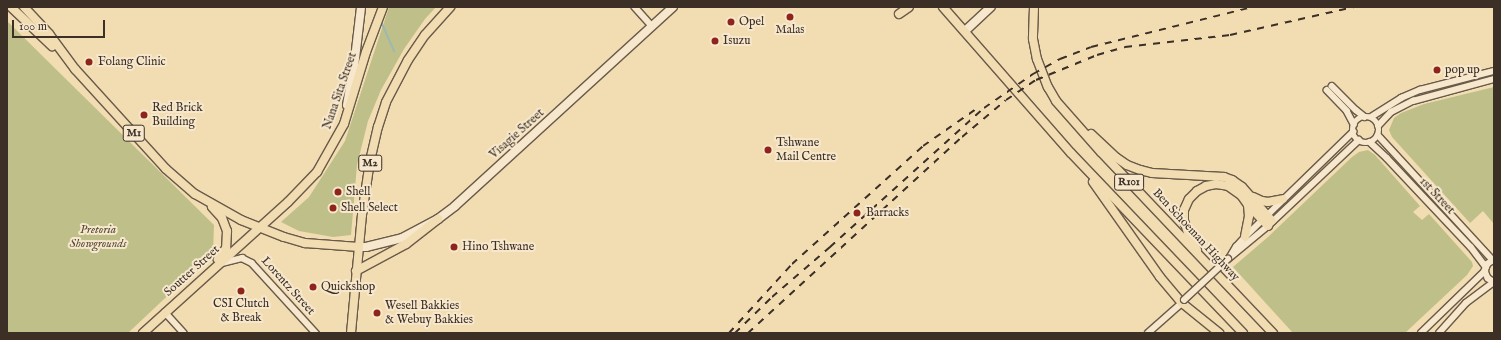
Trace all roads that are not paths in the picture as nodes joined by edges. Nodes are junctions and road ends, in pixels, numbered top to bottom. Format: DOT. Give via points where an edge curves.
graph roads {
  1 [pos="11,7"];
  2 [pos="24,7"];
  3 [pos="361,7"];
  4 [pos="383,7"];
  5 [pos="450,7"];
  6 [pos="634,7"];
  7 [pos="673,7"];
  8 [pos="909,7"];
  9 [pos="992,7"];
  10 [pos="1034,7"];
  11 [pos="942,8"];
  12 [pos="899,14"];
  13 [pos="652,26"];
  14 [pos="965,31"];
  15 [pos="75,69"];
  16 [pos="1494,71"];
  17 [pos="1494,79"];
  18 [pos="1332,86"];
  19 [pos="1327,90"];
  20 [pos="1056,100"];
  21 [pos="1368,117"];
  22 [pos="344,124"];
  23 [pos="1354,124"];
  24 [pos="1378,126"];
  25 [pos="1353,132"];
  26 [pos="1378,135"];
  27 [pos="1359,140"];
  28 [pos="1370,142"];
  29 [pos="1079,161"];
  30 [pos="195,194"];
  31 [pos="1248,194"];
  32 [pos="1283,199"];
  33 [pos="1248,205"];
  34 [pos="438,219"];
  35 [pos="1267,221"];
  36 [pos="258,228"];
  37 [pos="1245,237"];
  38 [pos="359,247"];
  39 [pos="1229,259"];
  40 [pos="1494,260"];
  41 [pos="218,264"];
  42 [pos="1211,269"];
  43 [pos="1486,269"];
  44 [pos="356,271"];
  45 [pos="201,280"];
  46 [pos="1494,282"];
  47 [pos="1183,302"];
  48 [pos="165,312"];
  49 [pos="143,333"];
  50 [pos="184,333"];
  51 [pos="316,333"];
  52 [pos="351,333"];
  53 [pos="1148,333"];
  54 [pos="1219,333"];
  55 [pos="1243,333"];
  56 [pos="1273,333"];
  57 [pos="1421,333"];
  58 [pos="1440,333"];
  1 -- 15 [label="main road, M1"];
  2 -- 15 [label="main road, M1" via="49,34"];
  3 -- 22 [label="street"];
  4 -- 22 [label="main road, Nana Sita Street"];
  5 -- 38 [label="main road, M2" via="425,35 408,60 386,102 370,161"];
  6 -- 13 [label="street"];
  7 -- 13 [label="street, Visagie Street"];
  8 -- 12 [label="main road"];
  9 -- 14 [label="street"];
  10 -- 20 [label="main road, Ben Schoeman Highway / R101" via="1033,39 1037,59"];
  11 -- 14 [label="main road, R101"];
  13 -- 34 [label="street, Visagie Street"];
  14 -- 29 [label="main road, R101"];
  15 -- 30 [label="main road, M1" via="166,169"];
  16 -- 21 [label="street" via="1420,90"];
  17 -- 24 [label="street" via="1413,101 1391,112"];
  18 -- 21 [label="street" via="1356,110"];
  19 -- 23 [label="street" via="1347,111"];
  20 -- 31 [label="main road" via="1127,165 1152,173 1224,177"];
  20 -- 42 [label="main road, Ben Schoeman Highway / R101" via="1096,147"];
  21 -- 23 [label="street" via="1359,118"];
  21 -- 24 [label="street"];
  22 -- 36 [label="main road, Nana Sita Street" via="317,172"];
  23 -- 25 [label="street"];
  24 -- 26 [label="street"];
  25 -- 27 [label="street"];
  25 -- 32 [label="street"];
  26 -- 28 [label="street"];
  26 -- 40 [label="street, 1st Street"];
  27 -- 28 [label="street"];
  27 -- 35 [label="street"];
  28 -- 43 [label="street, 1st Street" via="1466,242"];
  29 -- 47 [label="main road" via="1160,277"];
  29 -- 55 [label="main road, R101"];
  30 -- 36 [label="main road, M1"];
  30 -- 45 [label="main road" via="219,214 228,235 224,252"];
  31 -- 32 [label="main road" via="1262,202"];
  31 -- 35 [label="main road"];
  32 -- 35 [label="street"];
  33 -- 35 [label="main road"];
  33 -- 37 [label="main road" via="1249,223"];
  33 -- 42 [label="main road" via="1236,190 1216,184 1201,188 1189,199 1184,210 1188,233"];
  34 -- 38 [label="street, Visagie Street" via="402,238"];
  34 -- 44 [label="main road" via="406,244"];
  35 -- 37 [label="street"];
  35 -- 39 [label="street"];
  36 -- 38 [label="main road, M1" via="305,243"];
  36 -- 41 [label="main road, Soutter Street"];
  37 -- 39 [label="street"];
  38 -- 44 [label="main road, M2"];
  39 -- 47 [label="street, bridge"];
  40 -- 43 [label="street"];
  41 -- 45 [label="main road, Soutter Street"];
  41 -- 51 [label="street, Lorentz Street" via="242,258 248,260"];
  42 -- 56 [label="main road, Ben Schoeman Highway / R101"];
  43 -- 46 [label="street, 1st Street" via="1488,278"];
  43 -- 57 [label="street"];
  44 -- 52 [label="main road, M2"];
  45 -- 48 [label="main road, Soutter Street"];
  46 -- 58 [label="street" via="1466,303"];
  47 -- 53 [label="street"];
  47 -- 54 [label="main road"];
  48 -- 49 [label="main road, Soutter Street"];
  48 -- 50 [label="street"];
}
